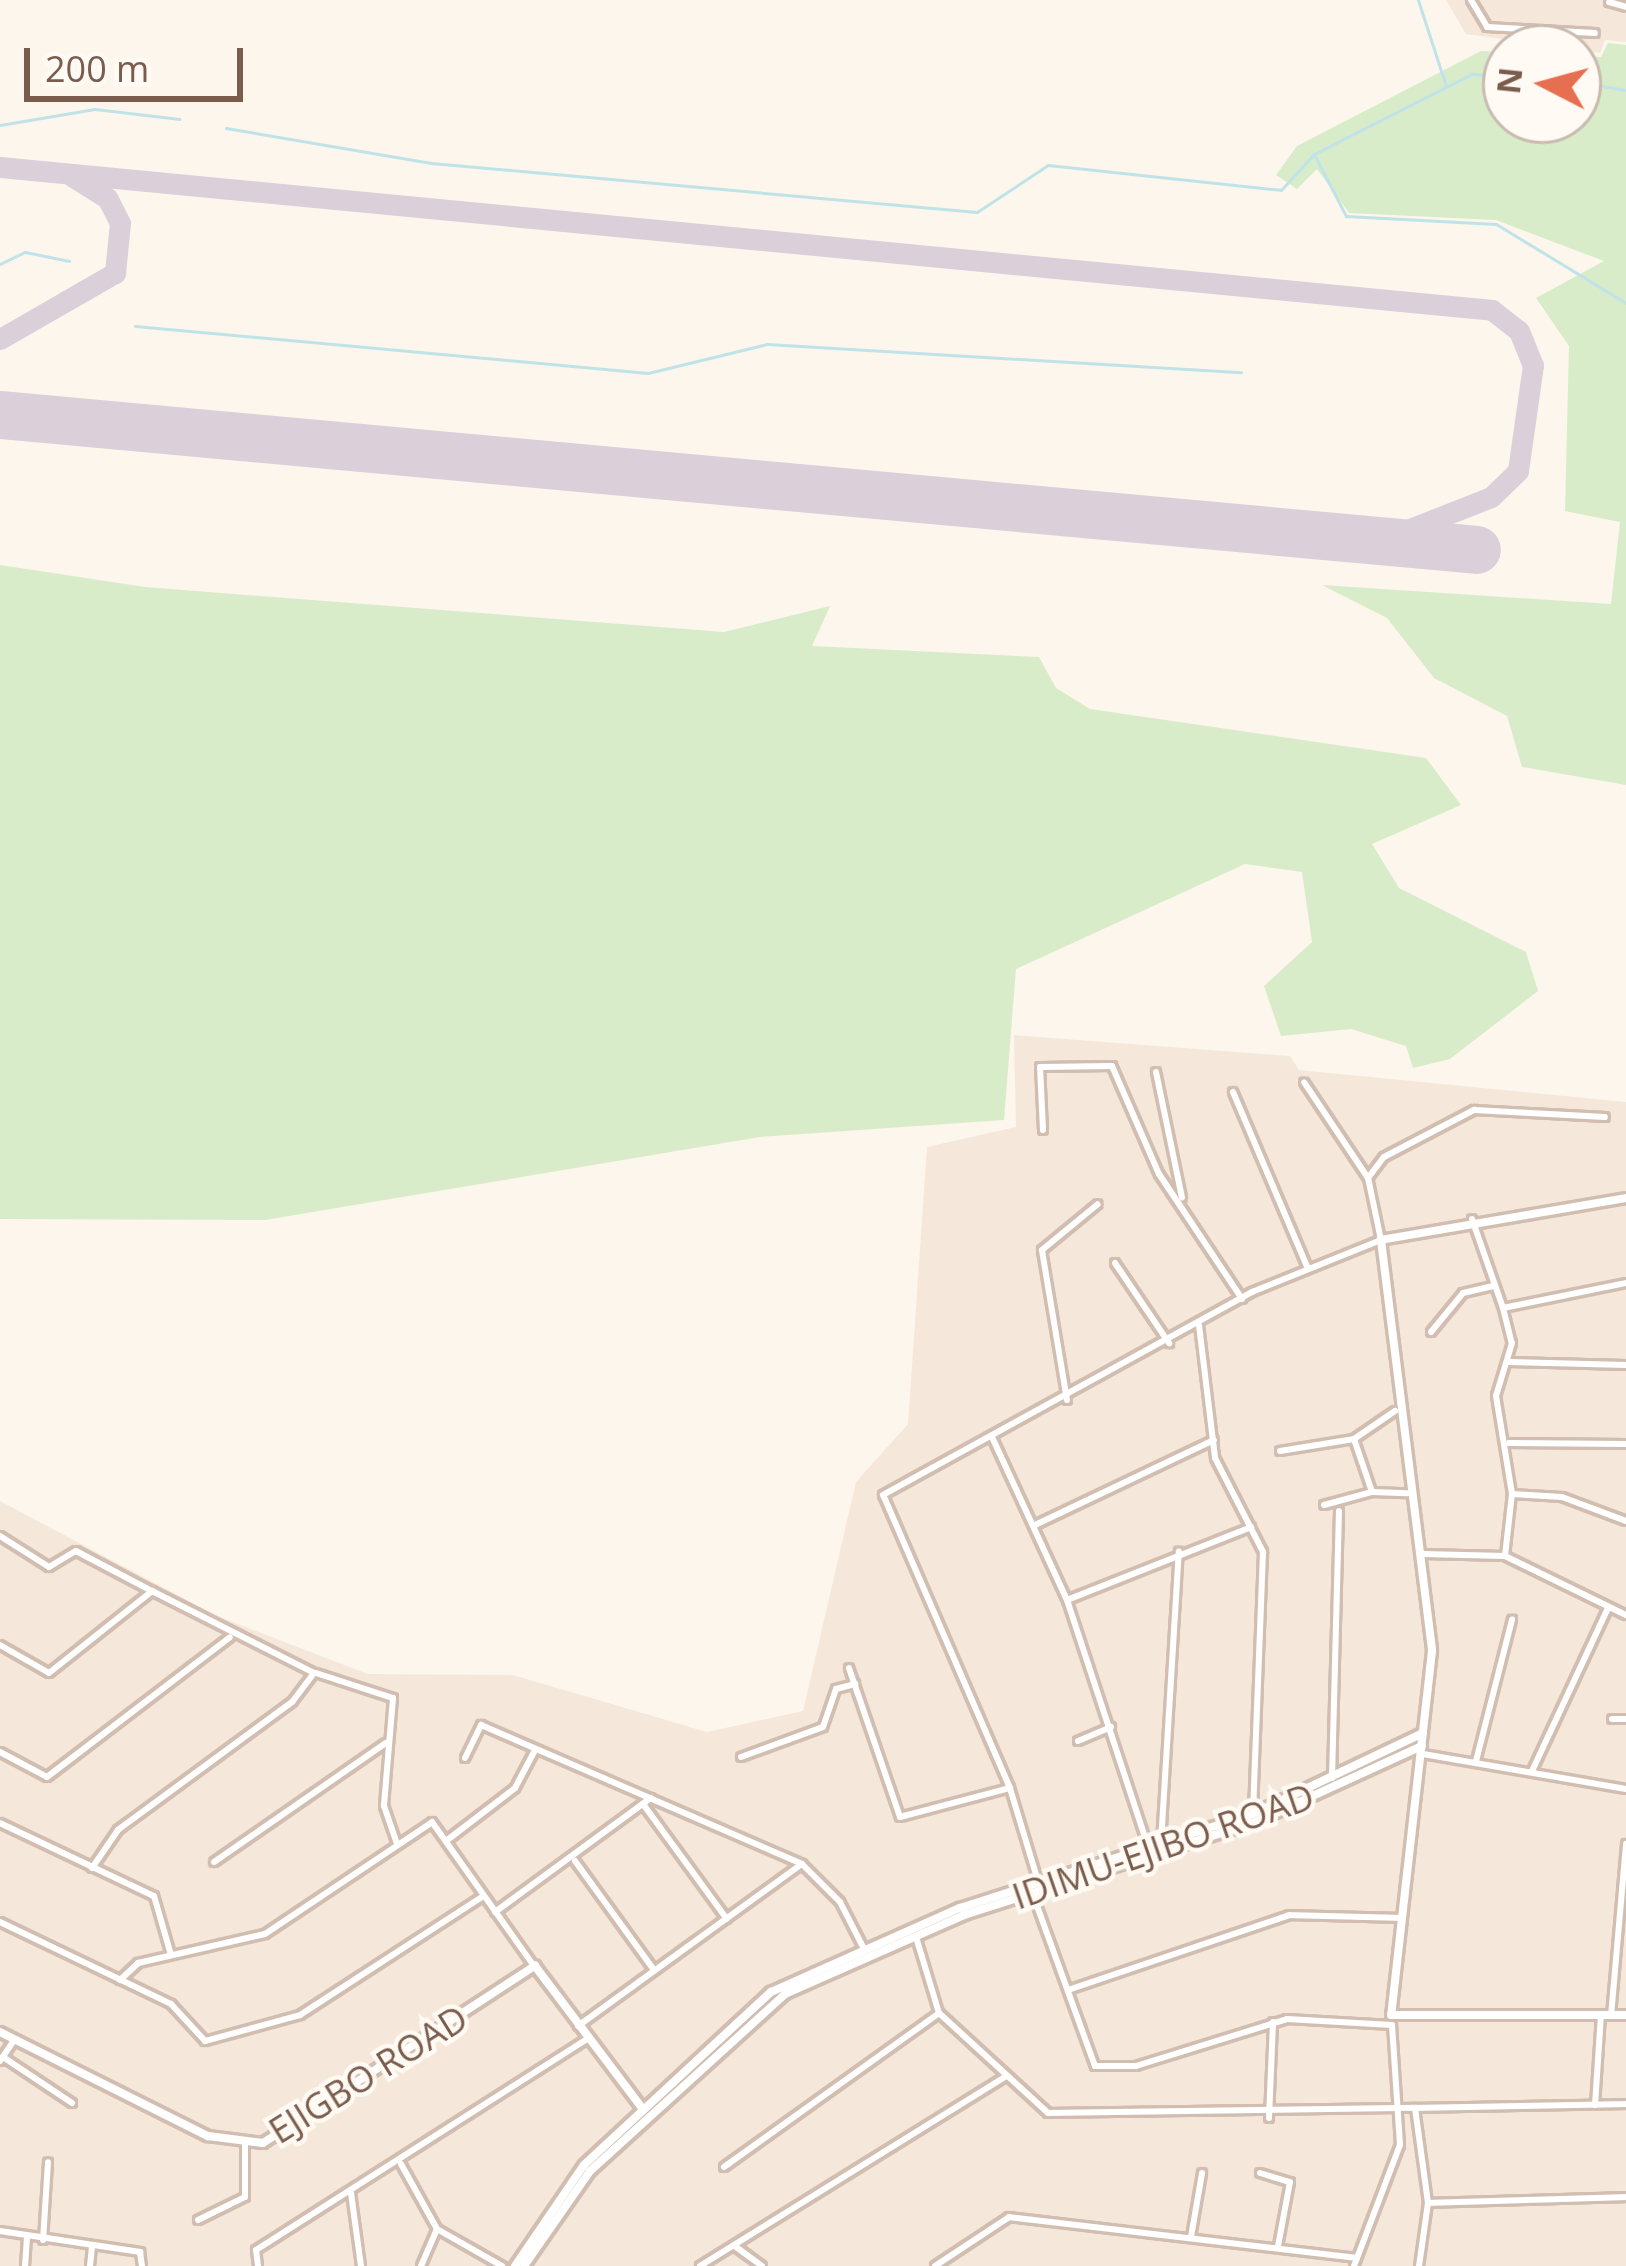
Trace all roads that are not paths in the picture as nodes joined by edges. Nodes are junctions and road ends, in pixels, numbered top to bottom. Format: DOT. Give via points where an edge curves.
graph roads {
  1 [pos="1610,2"];
  2 [pos="1626,7"];
  3 [pos="1156,1072"];
  4 [pos="1304,1082"];
  5 [pos="1234,1092"];
  6 [pos="1605,1117"];
  7 [pos="1043,1130"];
  8 [pos="1368,1178"];
  9 [pos="1182,1197"];
  10 [pos="1626,1198"];
  11 [pos="1098,1204"];
  12 [pos="1472,1219"];
  13 [pos="1382,1240"];
  14 [pos="1115,1263"];
  15 [pos="1307,1266"];
  16 [pos="1626,1282"];
  17 [pos="1493,1286"];
  18 [pos="1242,1299"];
  19 [pos="1503,1308"];
  20 [pos="1199,1325"];
  21 [pos="1431,1332"];
  22 [pos="1169,1343"];
  23 [pos="1509,1362"];
  24 [pos="1626,1365"];
  25 [pos="1067,1400"];
  26 [pos="1395,1411"];
  27 [pos="992,1437"];
  28 [pos="1354,1439"];
  29 [pos="1214,1440"];
  30 [pos="1509,1443"];
  31 [pos="1626,1444"];
  32 [pos="1280,1451"];
  33 [pos="1372,1492"];
  34 [pos="1407,1493"];
  35 [pos="1512,1494"];
  36 [pos="1324,1505"];
  37 [pos="1339,1510"];
  38 [pos="1626,1521"];
  39 [pos="1035,1525"];
  40 [pos="1251,1527"];
  41 [pos="0,1536"];
  42 [pos="1179,1552"];
  43 [pos="1423,1554"];
  44 [pos="1505,1556"];
  45 [pos="152,1591"];
  46 [pos="1067,1600"];
  47 [pos="1608,1608"];
  48 [pos="1626,1616"];
  49 [pos="1512,1620"];
  50 [pos="230,1637"];
  51 [pos="0,1645"];
  52 [pos="850,1668"];
  53 [pos="314,1673"];
  54 [pos="855,1684"];
  55 [pos="1612,1719"];
  56 [pos="1626,1719"];
  57 [pos="1111,1727"];
  58 [pos="1425,1732"];
  59 [pos="1078,1741"];
  60 [pos="386,1743"];
  61 [pos="1423,1749"];
  62 [pos="0,1752"];
  63 [pos="533,1752"];
  64 [pos="741,1757"];
  65 [pos="465,1758"];
  66 [pos="1476,1762"];
  67 [pos="1532,1771"];
  68 [pos="1332,1778"];
  69 [pos="1010,1788"];
  70 [pos="1626,1790"];
  71 [pos="651,1798"];
  72 [pos="643,1804"];
  73 [pos="1271,1810"];
  74 [pos="1253,1814"];
  75 [pos="0,1823"];
  76 [pos="446,1841"];
  77 [pos="1185,1841"];
  78 [pos="397,1843"];
  79 [pos="1161,1844"];
  80 [pos="1626,1844"];
  81 [pos="1148,1847"];
  82 [pos="574,1861"];
  83 [pos="214,1862"];
  84 [pos="802,1864"];
  85 [pos="92,1868"];
  86 [pos="1038,1881"];
  87 [pos="1032,1892"];
  88 [pos="480,1898"];
  89 [pos="494,1912"];
  90 [pos="1401,1918"];
  91 [pos="727,1919"];
  92 [pos="1623,1921"];
  93 [pos="0,1922"];
  94 [pos="916,1936"];
  95 [pos="863,1947"];
  96 [pos="171,1955"];
  97 [pos="535,1966"];
  98 [pos="654,1971"];
  99 [pos="120,1980"];
  100 [pos="1068,1990"];
  101 [pos="939,2013"];
  102 [pos="1606,2015"];
  103 [pos="1626,2015"];
  104 [pos="1392,2020"];
  105 [pos="1273,2022"];
  106 [pos="578,2026"];
  107 [pos="0,2032"];
  108 [pos="587,2038"];
  109 [pos="14,2040"];
  110 [pos="1,2059"];
  111 [pos="1006,2076"];
  112 [pos="72,2103"];
  113 [pos="1626,2104"];
  114 [pos="1404,2105"];
  115 [pos="1595,2105"];
  116 [pos="1415,2108"];
  117 [pos="645,2110"];
  118 [pos="1269,2118"];
  119 [pos="245,2144"];
  120 [pos="48,2162"];
  121 [pos="400,2164"];
  122 [pos="724,2168"];
  123 [pos="1202,2173"];
  124 [pos="1260,2173"];
  125 [pos="351,2193"];
  126 [pos="1626,2197"];
  127 [pos="1428,2203"];
  128 [pos="198,2220"];
  129 [pos="437,2229"];
  130 [pos="0,2230"];
  131 [pos="27,2237"];
  132 [pos="1191,2237"];
  133 [pos="43,2240"];
  134 [pos="1278,2246"];
  135 [pos="736,2247"];
  136 [pos="92,2248"];
  137 [pos="1356,2262"];
  138 [pos="25,2266"];
  139 [pos="91,2266"];
  140 [pos="142,2266"];
  141 [pos="258,2266"];
  142 [pos="361,2266"];
  143 [pos="421,2266"];
  144 [pos="502,2266"];
  145 [pos="519,2266"];
  146 [pos="700,2266"];
  147 [pos="762,2266"];
  148 [pos="935,2266"];
  149 [pos="1419,2266"];
  1 -- 2 [label="street"];
  3 -- 9 [label="street"];
  4 -- 8 [label="street"];
  5 -- 15 [label="street"];
  6 -- 8 [label="street" via="1474,1110 1384,1156"];
  7 -- 9 [label="street" via="1040,1067 1106,1063"];
  8 -- 13 [label="street"];
  9 -- 18 [label="street"];
  10 -- 12 [label="main road"];
  11 -- 25 [label="street" via="1042,1250"];
  12 -- 13 [label="main road"];
  12 -- 17 [label="street"];
  13 -- 15 [label="street"];
  13 -- 26 [label="main road"];
  14 -- 22 [label="street"];
  15 -- 18 [label="street"];
  16 -- 19 [label="street"];
  17 -- 19 [label="street"];
  17 -- 21 [label="street" via="1463,1293"];
  18 -- 20 [label="street"];
  19 -- 23 [label="street"];
  20 -- 22 [label="street"];
  20 -- 29 [label="street"];
  22 -- 25 [label="street"];
  23 -- 24 [label="street"];
  23 -- 30 [label="street" via="1496,1396"];
  25 -- 27 [label="street"];
  26 -- 28 [label="street"];
  26 -- 34 [label="main road"];
  27 -- 39 [label="street"];
  27 -- 69 [label="street" via="890,1490 882,1505"];
  28 -- 32 [label="street"];
  28 -- 33 [label="street"];
  29 -- 39 [label="street"];
  29 -- 40 [label="street"];
  30 -- 31 [label="street"];
  30 -- 35 [label="street"];
  33 -- 34 [label="street"];
  33 -- 36 [label="street"];
  34 -- 43 [label="main road"];
  35 -- 38 [label="street" via="1562,1497"];
  35 -- 44 [label="street"];
  37 -- 68 [label="street"];
  39 -- 46 [label="street"];
  40 -- 42 [label="street"];
  40 -- 74 [label="street" via="1265,1580"];
  41 -- 45 [label="street" via="49,1567 76,1551"];
  42 -- 46 [label="street"];
  42 -- 79 [label="street"];
  43 -- 44 [label="street"];
  43 -- 58 [label="main road"];
  44 -- 47 [label="street"];
  45 -- 50 [label="street"];
  45 -- 51 [label="street" via="49,1673"];
  46 -- 57 [label="street"];
  47 -- 48 [label="street"];
  47 -- 67 [label="street"];
  49 -- 66 [label="street"];
  50 -- 53 [label="street"];
  50 -- 62 [label="street" via="47,1777"];
  52 -- 54 [label="street"];
  53 -- 60 [label="street" via="394,1698"];
  53 -- 85 [label="street" via="292,1702 118,1830"];
  54 -- 64 [label="street" via="836,1689 823,1727"];
  54 -- 69 [label="street" via="900,1817"];
  55 -- 56 [label="street"];
  57 -- 59 [label="street"];
  57 -- 81 [label="street"];
  58 -- 61 [label="main road"];
  58 -- 68 [label="main road, IDIMU-EJIBO ROAD"];
  60 -- 78 [label="street" via="385,1815"];
  60 -- 83 [label="street"];
  61 -- 66 [label="street"];
  61 -- 73 [label="main road, IDIMU-EJIBO ROAD"];
  61 -- 90 [label="main road"];
  63 -- 65 [label="street" via="476,1725"];
  63 -- 71 [label="street"];
  63 -- 76 [label="street" via="515,1788"];
  66 -- 67 [label="street"];
  67 -- 70 [label="street"];
  68 -- 73 [label="main road, IDIMU-EJIBO ROAD"];
  69 -- 86 [label="street"];
  71 -- 72 [label="street"];
  71 -- 84 [label="street"];
  72 -- 82 [label="street"];
  72 -- 91 [label="street"];
  73 -- 74 [label="main road, IDIMU-EJIBO ROAD"];
  73 -- 77 [label="main road, IDIMU-EJIBO ROAD"];
  74 -- 77 [label="main road, IDIMU-EJIBO ROAD"];
  75 -- 85 [label="street"];
  76 -- 78 [label="street" via="432,1822"];
  76 -- 88 [label="street"];
  77 -- 79 [label="main road, IDIMU-EJIBO ROAD"];
  77 -- 87 [label="main road, IDIMU-EJIBO ROAD"];
  78 -- 96 [label="street" via="265,1934"];
  79 -- 81 [label="main road, IDIMU-EJIBO ROAD"];
  80 -- 92 [label="street"];
  81 -- 86 [label="main road, IDIMU-EJIBO ROAD"];
  82 -- 89 [label="street"];
  82 -- 98 [label="street"];
  84 -- 91 [label="street"];
  84 -- 95 [label="street" via="840,1902"];
  85 -- 96 [label="street" via="154,1896"];
  86 -- 95 [label="main road, IDIMU-EJIBO ROAD"];
  87 -- 94 [label="main road, IDIMU-EJIBO ROAD"];
  87 -- 100 [label="street"];
  88 -- 89 [label="street"];
  88 -- 99 [label="street" via="272,2026 199,2039 171,2004"];
  89 -- 97 [label="street"];
  90 -- 100 [label="street" via="1288,1916"];
  90 -- 104 [label="main road"];
  91 -- 98 [label="street"];
  92 -- 102 [label="street"];
  93 -- 99 [label="street"];
  94 -- 101 [label="street"];
  94 -- 117 [label="main road, IDIMU-EJIBO ROAD" via="777,1999"];
  95 -- 117 [label="main road, IDIMU-EJIBO ROAD" via="771,1992"];
  96 -- 99 [label="street" via="130,1965"];
  97 -- 106 [label="main road"];
  97 -- 119 [label="main road, EJIGBO ROAD" via="282,2136"];
  98 -- 106 [label="street"];
  100 -- 105 [label="street" via="1095,2066 1136,2066"];
  101 -- 111 [label="street"];
  101 -- 122 [label="street"];
  102 -- 103 [label="main road"];
  102 -- 104 [label="main road"];
  102 -- 115 [label="street"];
  104 -- 105 [label="street"];
  104 -- 114 [label="street"];
  105 -- 118 [label="street"];
  106 -- 108 [label="main road"];
  107 -- 109 [label="main road, EJIGBO ROAD"];
  108 -- 117 [label="main road"];
  108 -- 121 [label="street"];
  109 -- 110 [label="street"];
  109 -- 119 [label="main road, EJIGBO ROAD"];
  110 -- 112 [label="street"];
  111 -- 118 [label="street" via="1048,2113"];
  111 -- 135 [label="street"];
  113 -- 115 [label="street"];
  114 -- 116 [label="street"];
  114 -- 118 [label="street"];
  114 -- 137 [label="street" via="1397,2162"];
  115 -- 116 [label="street"];
  116 -- 127 [label="street"];
  117 -- 145 [label="main road, IDIMU-EJIBO ROAD"];
  119 -- 128 [label="street" via="245,2198"];
  120 -- 133 [label="street"];
  121 -- 125 [label="street"];
  121 -- 129 [label="street"];
  123 -- 132 [label="street"];
  124 -- 134 [label="street" via="1290,2182"];
  125 -- 141 [label="street" via="256,2250"];
  125 -- 142 [label="street"];
  126 -- 127 [label="street"];
  127 -- 149 [label="street"];
  129 -- 143 [label="street"];
  129 -- 144 [label="street"];
  130 -- 131 [label="street"];
  131 -- 133 [label="street"];
  131 -- 138 [label="street"];
  132 -- 134 [label="street"];
  132 -- 148 [label="street" via="998,2218"];
  133 -- 136 [label="street"];
  134 -- 137 [label="street"];
  135 -- 146 [label="street"];
  135 -- 147 [label="street"];
  136 -- 139 [label="street"];
  136 -- 140 [label="street" via="140,2252"];
}
